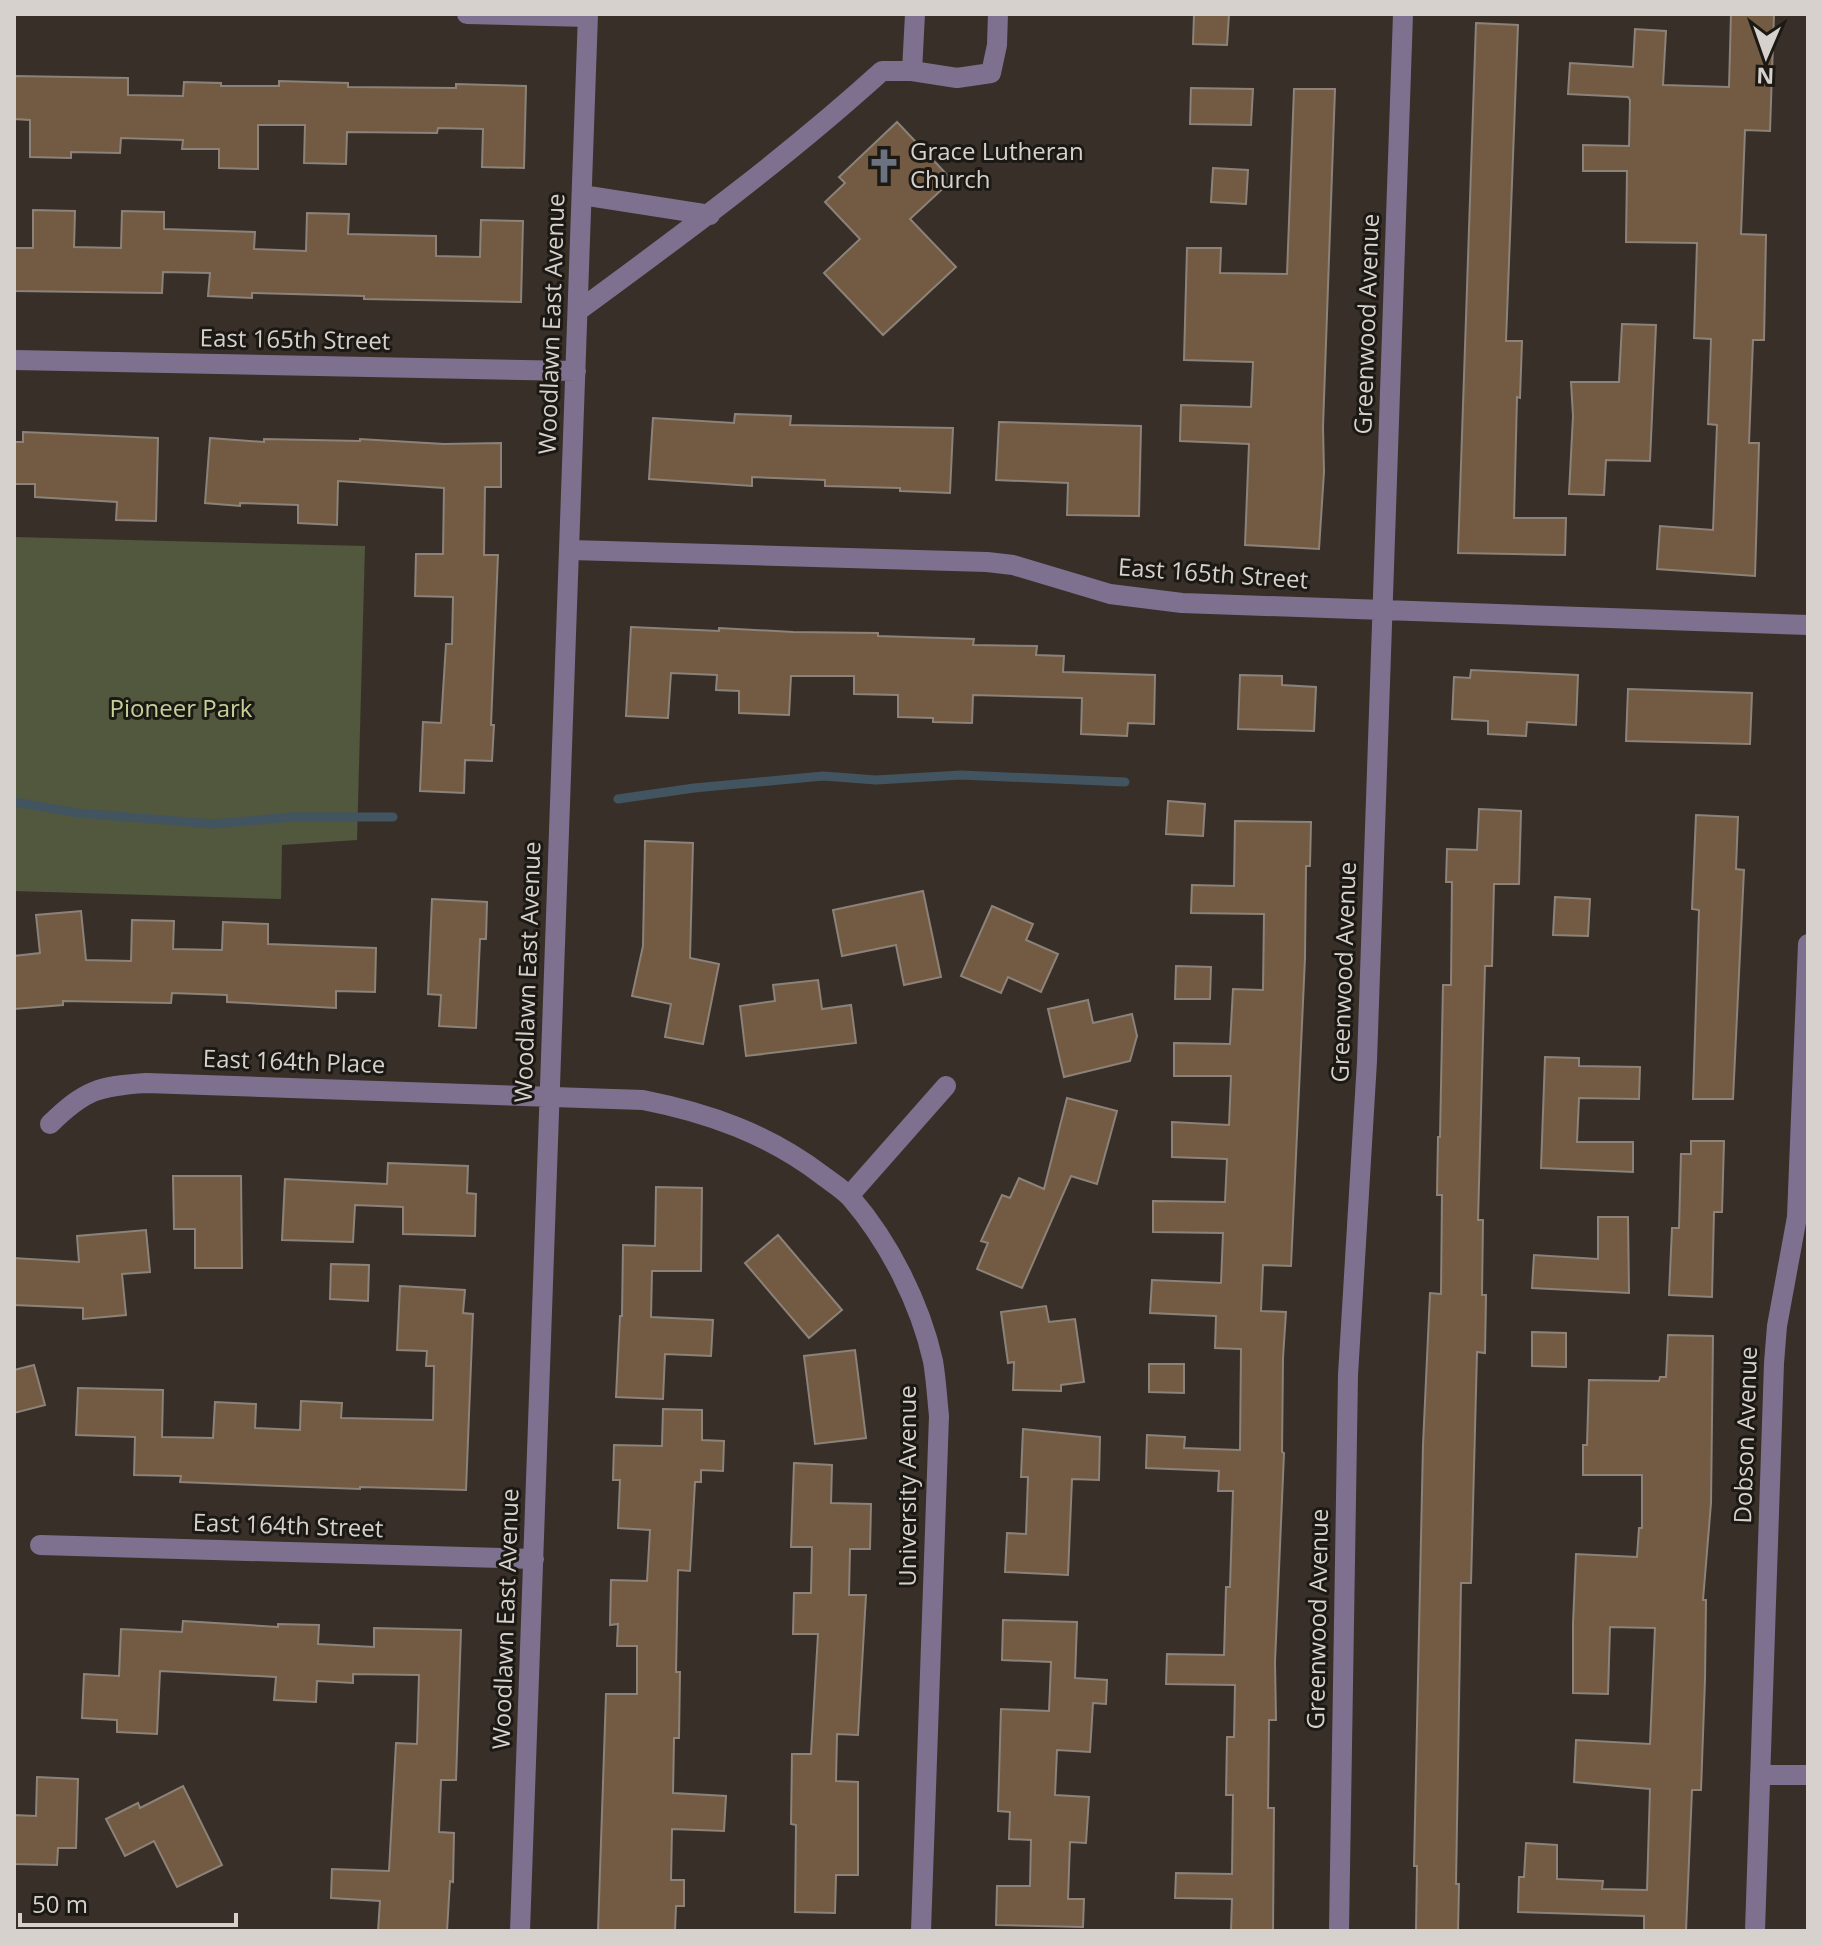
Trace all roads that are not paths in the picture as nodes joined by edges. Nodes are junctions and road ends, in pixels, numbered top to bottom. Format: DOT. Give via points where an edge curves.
graph roads {
  1 [pos="467,14"];
  2 [pos="915,14"];
  3 [pos="998,14"];
  4 [pos="1403,14"];
  5 [pos="588,16"];
  6 [pos="912,71"];
  7 [pos="582,195"];
  8 [pos="710,215"];
  9 [pos="578,311"];
  10 [pos="14,360"];
  11 [pos="576,371"];
  12 [pos="571,550"];
  13 [pos="1384,610"];
  14 [pos="1808,625"];
  15 [pos="1808,944"];
  16 [pos="946,1086"];
  17 [pos="549,1097"];
  18 [pos="50,1124"];
  19 [pos="849,1196"];
  20 [pos="40,1545"];
  21 [pos="534,1559"];
  22 [pos="1760,1775"];
  23 [pos="1808,1775"];
  24 [pos="520,1931"];
  25 [pos="921,1931"];
  26 [pos="1339,1931"];
  27 [pos="1755,1931"];
  1 -- 5 [label="street"];
  2 -- 6 [label="street"];
  3 -- 6 [label="street" via="991,73 957,78"];
  4 -- 13 [label="street, Greenwood Avenue"];
  5 -- 7 [label="street, Woodlawn East Avenue"];
  6 -- 8 [label="street" via="882,71"];
  7 -- 8 [label="street"];
  7 -- 9 [label="street, Woodlawn East Avenue"];
  8 -- 9 [label="street"];
  9 -- 11 [label="street, Woodlawn East Avenue"];
  10 -- 11 [label="street, East 165th Street"];
  11 -- 12 [label="street, Woodlawn East Avenue"];
  12 -- 13 [label="street, East 165th Street" via="987,562 1146,601"];
  12 -- 17 [label="street, Woodlawn East Avenue"];
  13 -- 14 [label="street, East 165th Street"];
  13 -- 26 [label="street, Greenwood Avenue" via="1364,1137 1348,1375"];
  15 -- 22 [label="street, Dobson Avenue" via="1797,1217 1774,1363"];
  16 -- 19 [label="street"];
  17 -- 18 [label="street, East 164th Place" via="146,1083 91,1091"];
  17 -- 19 [label="street, University Avenue" via="643,1100 728,1122 770,1140"];
  17 -- 21 [label="street, Woodlawn East Avenue"];
  19 -- 25 [label="street, University Avenue" via="879,1237 921,1318 939,1416"];
  20 -- 21 [label="street, East 164th Street"];
  21 -- 24 [label="street, Woodlawn East Avenue"];
  22 -- 23 [label="street"];
  22 -- 27 [label="street, Dobson Avenue"];
}
